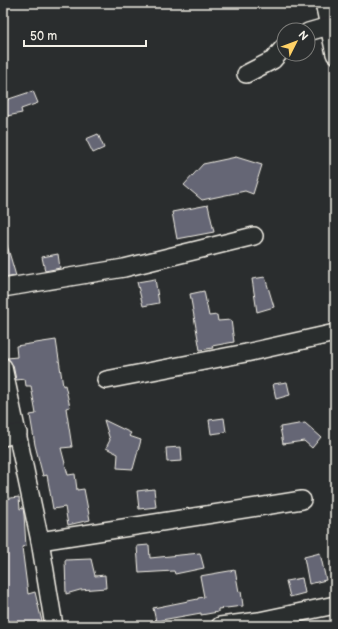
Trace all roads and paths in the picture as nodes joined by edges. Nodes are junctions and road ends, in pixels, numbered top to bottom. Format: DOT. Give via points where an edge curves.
graph roads {
  1 [pos="324,3"];
  2 [pos="329,26"];
  3 [pos="316,30"];
  4 [pos="335,54"];
  5 [pos="276,56"];
  6 [pos="246,74"];
  7 [pos="254,236"];
  8 [pos="3,288"];
  9 [pos="335,333"];
  10 [pos="3,367"];
  11 [pos="106,380"];
  12 [pos="10,435"];
  13 [pos="302,500"];
  14 [pos="40,540"];
  15 [pos="335,605"];
  16 [pos="54,626"];
  17 [pos="220,626"];
  1 -- 2 [label="street"];
  2 -- 3 [label="street"];
  2 -- 4 [label="street"];
  5 -- 6 [label="street"];
  7 -- 8 [label="street" via="124,268"];
  9 -- 11 [label="street" via="246,354"];
  10 -- 12 [label="street"];
  12 -- 14 [label="street"];
  13 -- 14 [label="street"];
  14 -- 16 [label="street"];
  15 -- 17 [label="street" via="259,621"];
}
